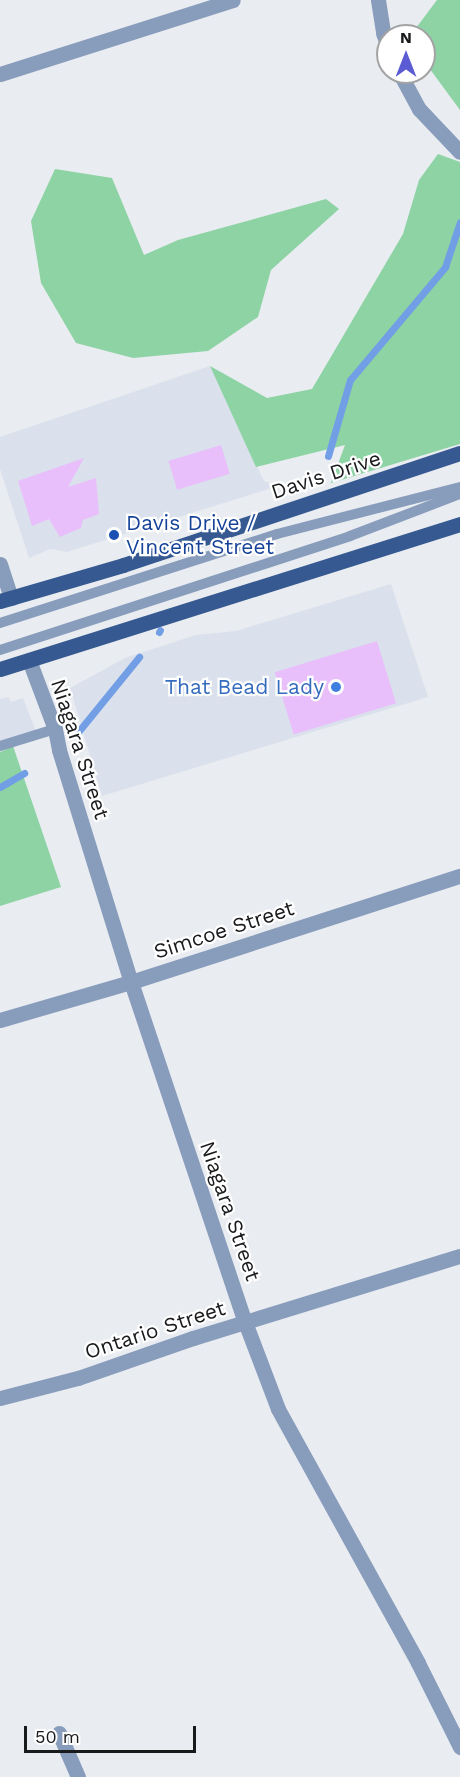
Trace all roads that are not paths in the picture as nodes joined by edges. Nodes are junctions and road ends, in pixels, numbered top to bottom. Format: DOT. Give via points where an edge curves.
graph roads {
  1 [pos="233,0"];
  2 [pos="378,0"];
  3 [pos="382,24"];
  4 [pos="0,74"];
  5 [pos="405,84"];
  6 [pos="460,152"];
  7 [pos="460,453"];
  8 [pos="460,487"];
  9 [pos="460,494"];
  10 [pos="460,524"];
  11 [pos="0,564"];
  12 [pos="5,600"];
  13 [pos="0,623"];
  14 [pos="0,650"];
  15 [pos="28,660"];
  16 [pos="0,669"];
  17 [pos="55,729"];
  18 [pos="0,746"];
  19 [pos="460,876"];
  20 [pos="131,982"];
  21 [pos="0,1020"];
  22 [pos="460,1256"];
  23 [pos="245,1322"];
  24 [pos="0,1398"];
  25 [pos="59,1733"];
  26 [pos="460,1747"];
  27 [pos="78,1777"];
  1 -- 4 [label="street"];
  2 -- 3 [label="street"];
  5 -- 6 [label="street" via="419,109"];
  7 -- 12 [label="main road, Davis Drive"];
  8 -- 13 [label="lane" via="277,534"];
  9 -- 14 [label="lane" via="350,536"];
  10 -- 15 [label="main road"];
  11 -- 12 [label="street"];
  15 -- 16 [label="main road"];
  15 -- 17 [label="street, Niagara Street"];
  17 -- 18 [label="lane"];
  17 -- 20 [label="street, Niagara Street"];
  19 -- 20 [label="street, Simcoe Street"];
  20 -- 21 [label="street, Simcoe Street"];
  20 -- 23 [label="street, Niagara Street"];
  22 -- 23 [label="street, Ontario Street"];
  23 -- 24 [label="street, Ontario Street" via="78,1377"];
  23 -- 26 [label="street, Niagara Street" via="278,1408"];
  25 -- 27 [label="street"];
}
